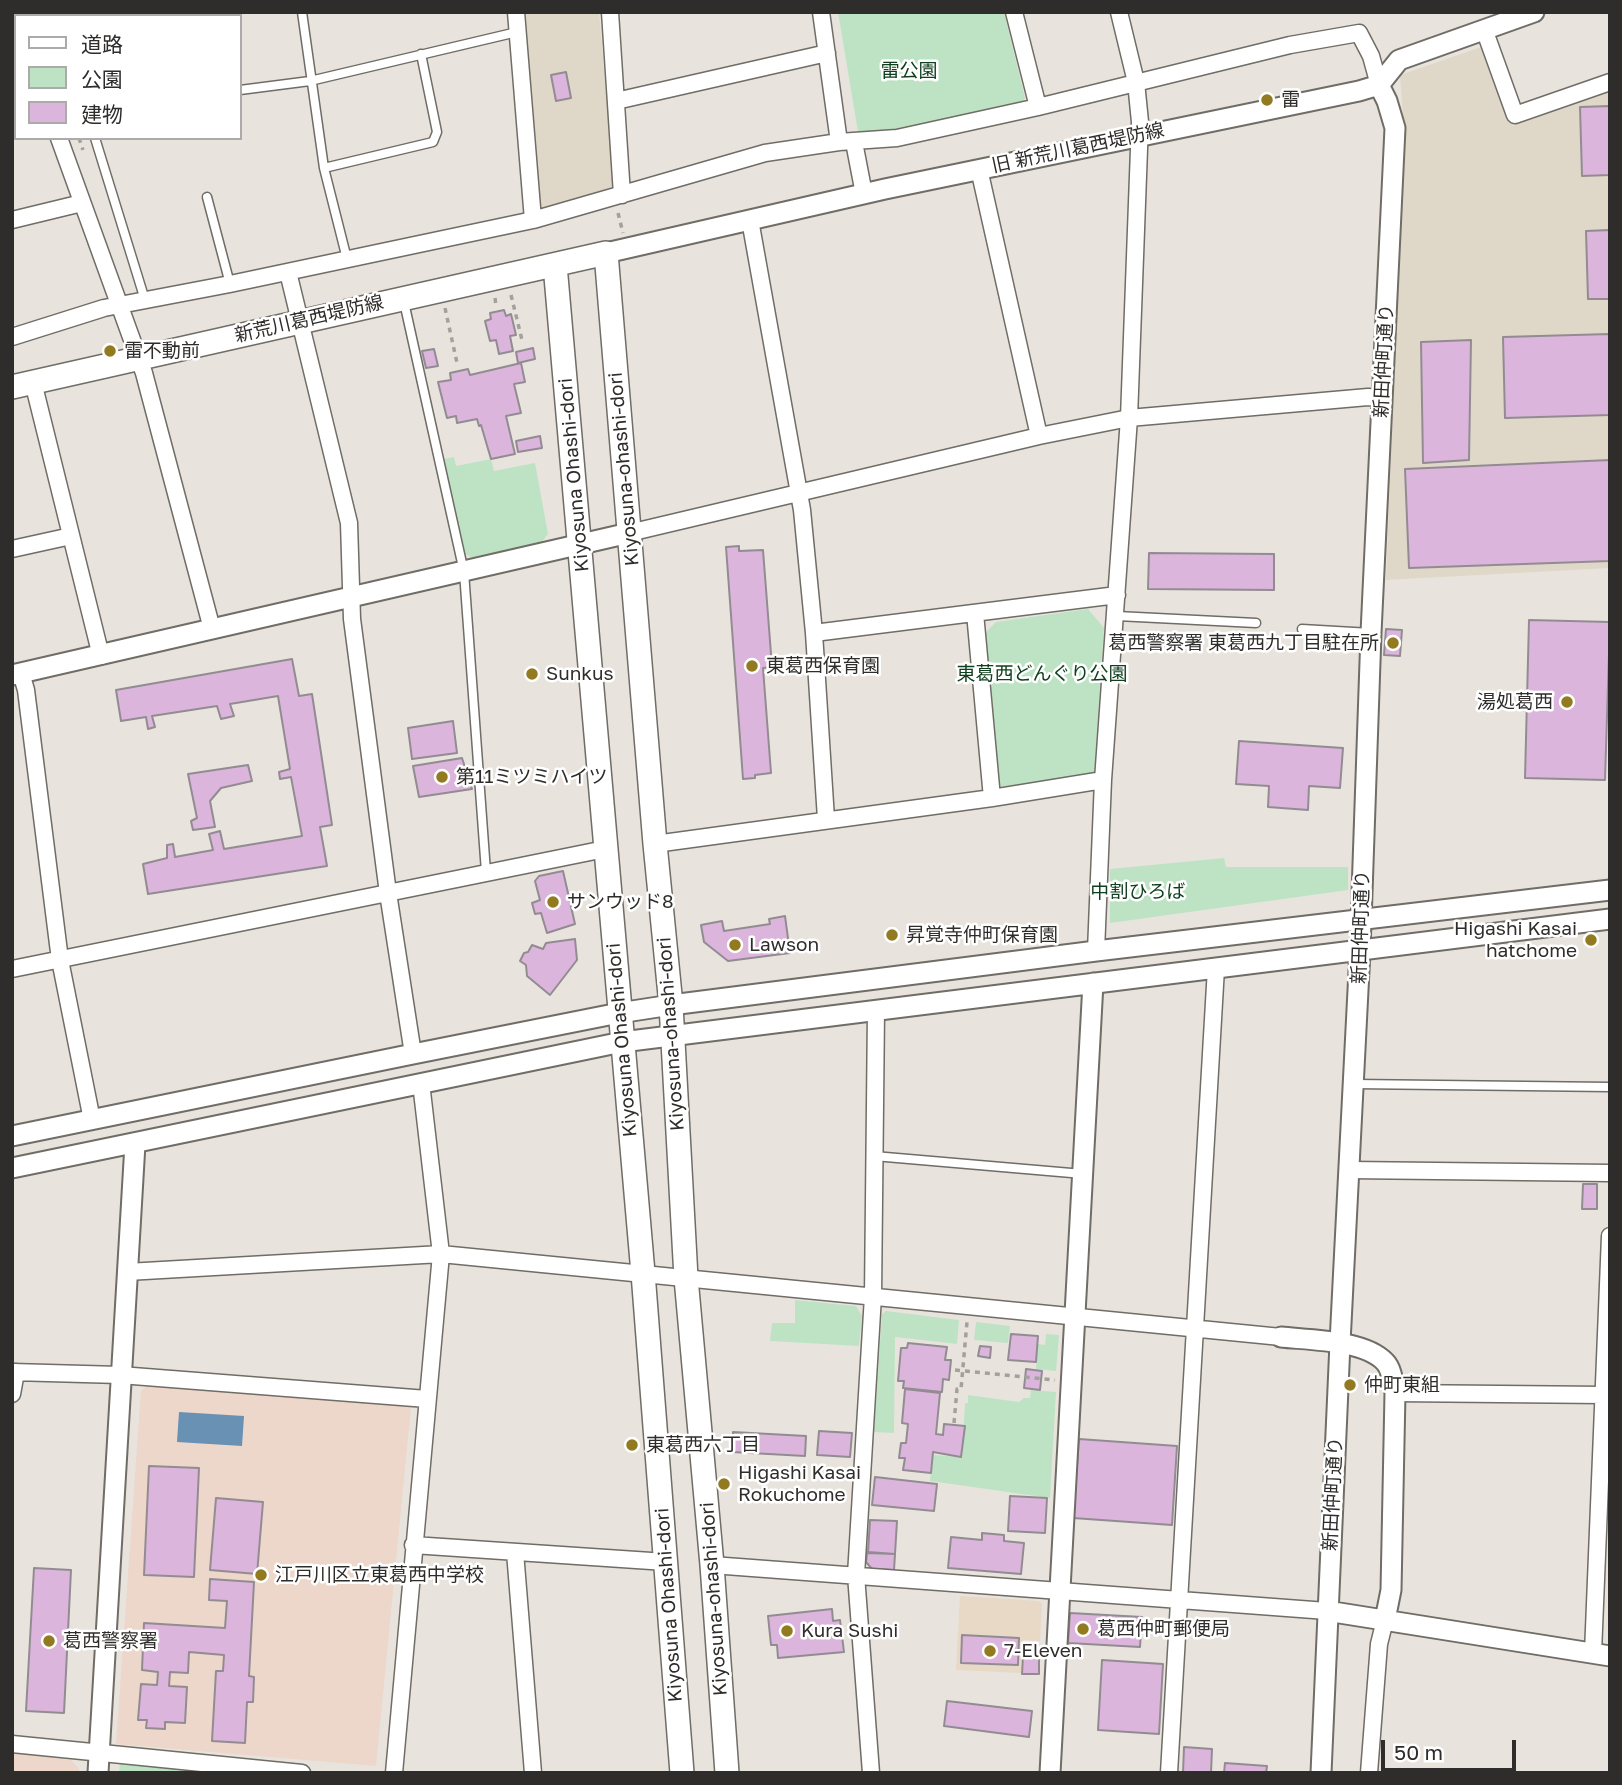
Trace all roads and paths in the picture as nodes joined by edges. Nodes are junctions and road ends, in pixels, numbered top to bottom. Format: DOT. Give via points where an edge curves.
graph roads {
  1 [pos="302,12"];
  2 [pos="516,12"];
  3 [pos="610,12"];
  4 [pos="821,12"];
  5 [pos="1014,12"];
  6 [pos="1119,12"];
  7 [pos="1534,12"];
  8 [pos="1484,29"];
  9 [pos="517,32"];
  10 [pos="827,53"];
  11 [pos="421,54"];
  12 [pos="310,81"];
  13 [pos="1136,82"];
  14 [pos="1610,82"];
  15 [pos="1379,85"];
  16 [pos="242,90"];
  17 [pos="616,101"];
  18 [pos="1038,107"];
  19 [pos="1140,135"];
  20 [pos="61,140"];
  21 [pos="96,140"];
  22 [pos="847,142"];
  23 [pos="324,168"];
  24 [pos="979,169"];
  25 [pos="864,194"];
  26 [pos="206,197"];
  27 [pos="82,203"];
  28 [pos="620,203"];
  29 [pos="12,220"];
  30 [pos="533,220"];
  31 [pos="750,220"];
  32 [pos="624,238"];
  33 [pos="606,253"];
  34 [pos="347,259"];
  35 [pos="555,265"];
  36 [pos="288,272"];
  37 [pos="230,284"];
  38 [pos="517,291"];
  39 [pos="429,293"];
  40 [pos="403,298"];
  41 [pos="145,300"];
  42 [pos="118,305"];
  43 [pos="299,321"];
  44 [pos="12,337"];
  45 [pos="522,340"];
  46 [pos="139,357"];
  47 [pos="457,363"];
  48 [pos="23,384"];
  49 [pos="1382,398"];
  50 [pos="1129,418"];
  51 [pos="1039,436"];
  52 [pos="800,494"];
  53 [pos="629,533"];
  54 [pos="71,536"];
  55 [pos="580,543"];
  56 [pos="12,549"];
  57 [pos="464,572"];
  58 [pos="1117,595"];
  59 [pos="352,597"];
  60 [pos="975,613"];
  61 [pos="1116,616"];
  62 [pos="1256,624"];
  63 [pos="212,629"];
  64 [pos="1301,629"];
  65 [pos="814,633"];
  66 [pos="1371,634"];
  67 [pos="101,656"];
  68 [pos="16,674"];
  69 [pos="1104,780"];
  70 [pos="992,798"];
  71 [pos="826,819"];
  72 [pos="655,844"];
  73 [pos="605,849"];
  74 [pos="486,872"];
  75 [pos="1610,890"];
  76 [pos="388,893"];
  77 [pos="1362,919"];
  78 [pos="1610,919"];
  79 [pos="1096,951"];
  80 [pos="1360,951"];
  81 [pos="60,960"];
  82 [pos="1216,968"];
  83 [pos="12,969"];
  84 [pos="1093,983"];
  85 [pos="671,1005"];
  86 [pos="877,1010"];
  87 [pos="620,1013"];
  88 [pos="673,1035"];
  89 [pos="622,1042"];
  90 [pos="413,1054"];
  91 [pos="421,1083"];
  92 [pos="1354,1084"];
  93 [pos="1610,1087"];
  94 [pos="92,1120"];
  95 [pos="12,1136"];
  96 [pos="135,1144"];
  97 [pos="874,1156"];
  98 [pos="12,1168"];
  99 [pos="1349,1171"];
  100 [pos="1610,1173"];
  101 [pos="1083,1174"];
  102 [pos="1610,1236"];
  103 [pos="442,1254"];
  104 [pos="127,1272"];
  105 [pos="643,1273"];
  106 [pos="686,1278"];
  107 [pos="873,1296"];
  108 [pos="968,1306"];
  109 [pos="1074,1316"];
  110 [pos="1195,1328"];
  111 [pos="1281,1337"];
  112 [pos="1340,1343"];
  113 [pos="955,1370"];
  114 [pos="963,1371"];
  115 [pos="14,1372"];
  116 [pos="120,1376"];
  117 [pos="1071,1381"];
  118 [pos="1395,1393"];
  119 [pos="12,1394"];
  120 [pos="1604,1395"];
  121 [pos="427,1399"];
  122 [pos="954,1423"];
  123 [pos="413,1545"];
  124 [pos="515,1552"];
  125 [pos="666,1562"];
  126 [pos="712,1565"];
  127 [pos="856,1575"];
  128 [pos="1060,1591"];
  129 [pos="1178,1600"];
  130 [pos="1327,1611"];
  131 [pos="1385,1620"];
  132 [pos="1601,1654"];
  133 [pos="12,1744"];
  134 [pos="99,1763"];
  135 [pos="302,1773"];
  136 [pos="394,1773"];
  137 [pos="533,1773"];
  138 [pos="682,1773"];
  139 [pos="727,1773"];
  140 [pos="871,1773"];
  141 [pos="1049,1773"];
  142 [pos="1169,1773"];
  143 [pos="1321,1773"];
  144 [pos="1369,1773"];
  1 -- 12 [label="lane"];
  2 -- 9 [label="street"];
  3 -- 17 [label="street"];
  4 -- 10 [label="street"];
  5 -- 18 [label="street"];
  6 -- 13 [label="street"];
  7 -- 8 [label="street"];
  8 -- 14 [label="street" via="1515,115"];
  8 -- 15 [label="street" via="1399,60"];
  9 -- 11 [label="lane"];
  9 -- 30 [label="street"];
  10 -- 17 [label="street"];
  10 -- 22 [label="street"];
  11 -- 12 [label="lane"];
  11 -- 23 [label="lane" via="437,132 433,142"];
  12 -- 16 [label="lane"];
  12 -- 23 [label="lane"];
  13 -- 15 [label="street" via="1359,33"];
  13 -- 18 [label="street"];
  13 -- 19 [label="street"];
  15 -- 19 [label="street, 旧 新荒川葛西堤防線"];
  15 -- 49 [label="street, 新田仲町通り" via="1395,128"];
  17 -- 28 [label="street"];
  18 -- 22 [label="street" via="897,138"];
  19 -- 24 [label="street, 旧 新荒川葛西堤防線"];
  19 -- 50 [label="street"];
  20 -- 27 [label="street"];
  21 -- 41 [label="lane"];
  22 -- 25 [label="street"];
  22 -- 28 [label="street" via="765,153"];
  23 -- 34 [label="lane"];
  24 -- 25 [label="street, 旧 新荒川葛西堤防線"];
  24 -- 51 [label="street"];
  25 -- 31 [label="street, 旧 新荒川葛西堤防線"];
  26 -- 37 [label="lane"];
  27 -- 29 [label="street"];
  27 -- 42 [label="street"];
  28 -- 30 [label="street"];
  28 -- 32 [label="path"];
  30 -- 34 [label="street"];
  31 -- 33 [label="street, 旧 新荒川葛西堤防線"];
  31 -- 52 [label="street"];
  33 -- 35 [label="main road, 新荒川葛西堤防線"];
  33 -- 53 [label="main road, Kiyosuna-ohashi-dori"];
  34 -- 36 [label="street"];
  35 -- 39 [label="main road, 新荒川葛西堤防線"];
  35 -- 55 [label="main road, Kiyosuna Ohashi-dori"];
  36 -- 37 [label="street"];
  36 -- 43 [label="street"];
  37 -- 41 [label="street"];
  38 -- 45 [label="path" via="510,293"];
  39 -- 40 [label="main road, 新荒川葛西堤防線"];
  39 -- 47 [label="path" via="433,312 446,308"];
  40 -- 43 [label="main road, 新荒川葛西堤防線"];
  40 -- 57 [label="lane"];
  41 -- 42 [label="street"];
  42 -- 44 [label="street"];
  42 -- 46 [label="street"];
  43 -- 46 [label="main road, 新荒川葛西堤防線"];
  43 -- 59 [label="street" via="349,523"];
  46 -- 48 [label="main road, 新荒川葛西堤防線"];
  46 -- 63 [label="street"];
  48 -- 54 [label="street"];
  49 -- 50 [label="street"];
  49 -- 66 [label="street, 新田仲町通り"];
  50 -- 51 [label="street"];
  50 -- 58 [label="street"];
  51 -- 52 [label="street"];
  52 -- 53 [label="street"];
  52 -- 65 [label="street"];
  53 -- 55 [label="street"];
  53 -- 72 [label="main road, Kiyosuna-ohashi-dori"];
  54 -- 56 [label="street"];
  54 -- 67 [label="street"];
  55 -- 57 [label="street"];
  55 -- 73 [label="main road, Kiyosuna Ohashi-dori"];
  57 -- 59 [label="street"];
  57 -- 74 [label="lane"];
  58 -- 60 [label="street"];
  58 -- 61 [label="street"];
  59 -- 63 [label="street"];
  59 -- 76 [label="street"];
  60 -- 65 [label="street"];
  60 -- 70 [label="street"];
  61 -- 62 [label="lane"];
  61 -- 69 [label="street"];
  63 -- 67 [label="street"];
  64 -- 66 [label="lane"];
  65 -- 71 [label="street"];
  66 -- 77 [label="street, 新田仲町通り"];
  67 -- 68 [label="street"];
  68 -- 81 [label="street" via="26,690"];
  69 -- 70 [label="street"];
  69 -- 79 [label="street"];
  70 -- 71 [label="street"];
  71 -- 72 [label="street"];
  72 -- 85 [label="main road, Kiyosuna-ohashi-dori"];
  73 -- 74 [label="street"];
  73 -- 87 [label="main road, Kiyosuna Ohashi-dori"];
  74 -- 76 [label="street"];
  75 -- 77 [label="street"];
  76 -- 81 [label="street"];
  76 -- 90 [label="street"];
  77 -- 79 [label="street"];
  77 -- 80 [label="street, 新田仲町通り"];
  78 -- 80 [label="street"];
  79 -- 85 [label="street"];
  80 -- 82 [label="street"];
  80 -- 92 [label="street, 新田仲町通り"];
  81 -- 83 [label="street"];
  81 -- 94 [label="street"];
  82 -- 84 [label="street"];
  82 -- 110 [label="street"];
  84 -- 86 [label="street"];
  84 -- 101 [label="street"];
  85 -- 87 [label="street"];
  85 -- 88 [label="main road, Kiyosuna-ohashi-dori"];
  86 -- 88 [label="street"];
  86 -- 97 [label="street"];
  87 -- 89 [label="main road, Kiyosuna Ohashi-dori"];
  87 -- 90 [label="street"];
  88 -- 89 [label="street"];
  88 -- 106 [label="main road, Kiyosuna-ohashi-dori"];
  89 -- 91 [label="street"];
  89 -- 105 [label="main road, Kiyosuna Ohashi-dori"];
  90 -- 94 [label="street"];
  91 -- 96 [label="street"];
  91 -- 103 [label="street"];
  92 -- 93 [label="lane"];
  92 -- 99 [label="street, 新田仲町通り"];
  94 -- 95 [label="street"];
  96 -- 98 [label="street"];
  96 -- 104 [label="street"];
  97 -- 101 [label="lane"];
  97 -- 107 [label="street"];
  99 -- 100 [label="street"];
  99 -- 112 [label="street, 新田仲町通り"];
  101 -- 109 [label="street"];
  102 -- 120 [label="street"];
  103 -- 104 [label="street"];
  103 -- 105 [label="street"];
  103 -- 121 [label="street"];
  104 -- 116 [label="street"];
  105 -- 106 [label="street"];
  105 -- 125 [label="main road, Kiyosuna Ohashi-dori"];
  106 -- 107 [label="street"];
  106 -- 126 [label="main road, Kiyosuna-ohashi-dori"];
  107 -- 108 [label="street"];
  107 -- 127 [label="street"];
  108 -- 109 [label="street"];
  108 -- 114 [label="path"];
  109 -- 110 [label="street"];
  109 -- 117 [label="street"];
  110 -- 111 [label="street"];
  110 -- 129 [label="street"];
  111 -- 112 [label="street"];
  112 -- 118 [label="street" via="1372,1352 1387,1363"];
  112 -- 130 [label="street, 新田仲町通り"];
  113 -- 114 [label="path"];
  114 -- 117 [label="path"];
  114 -- 122 [label="path"];
  115 -- 116 [label="street"];
  115 -- 119 [label="street"];
  116 -- 121 [label="street"];
  116 -- 134 [label="street"];
  117 -- 128 [label="street"];
  118 -- 120 [label="street"];
  118 -- 131 [label="street" via="1391,1591"];
  120 -- 132 [label="street"];
  121 -- 123 [label="street"];
  123 -- 124 [label="street"];
  123 -- 136 [label="street"];
  124 -- 125 [label="street"];
  124 -- 137 [label="street"];
  125 -- 138 [label="main road, Kiyosuna Ohashi-dori"];
  126 -- 127 [label="street"];
  126 -- 139 [label="main road, Kiyosuna-ohashi-dori"];
  127 -- 128 [label="street"];
  127 -- 140 [label="street"];
  128 -- 129 [label="street"];
  128 -- 141 [label="street"];
  129 -- 130 [label="street"];
  129 -- 142 [label="street"];
  130 -- 131 [label="street"];
  130 -- 143 [label="street, 新田仲町通り"];
  131 -- 132 [label="street"];
  131 -- 144 [label="street"];
  133 -- 134 [label="street"];
  134 -- 135 [label="street"];
}
